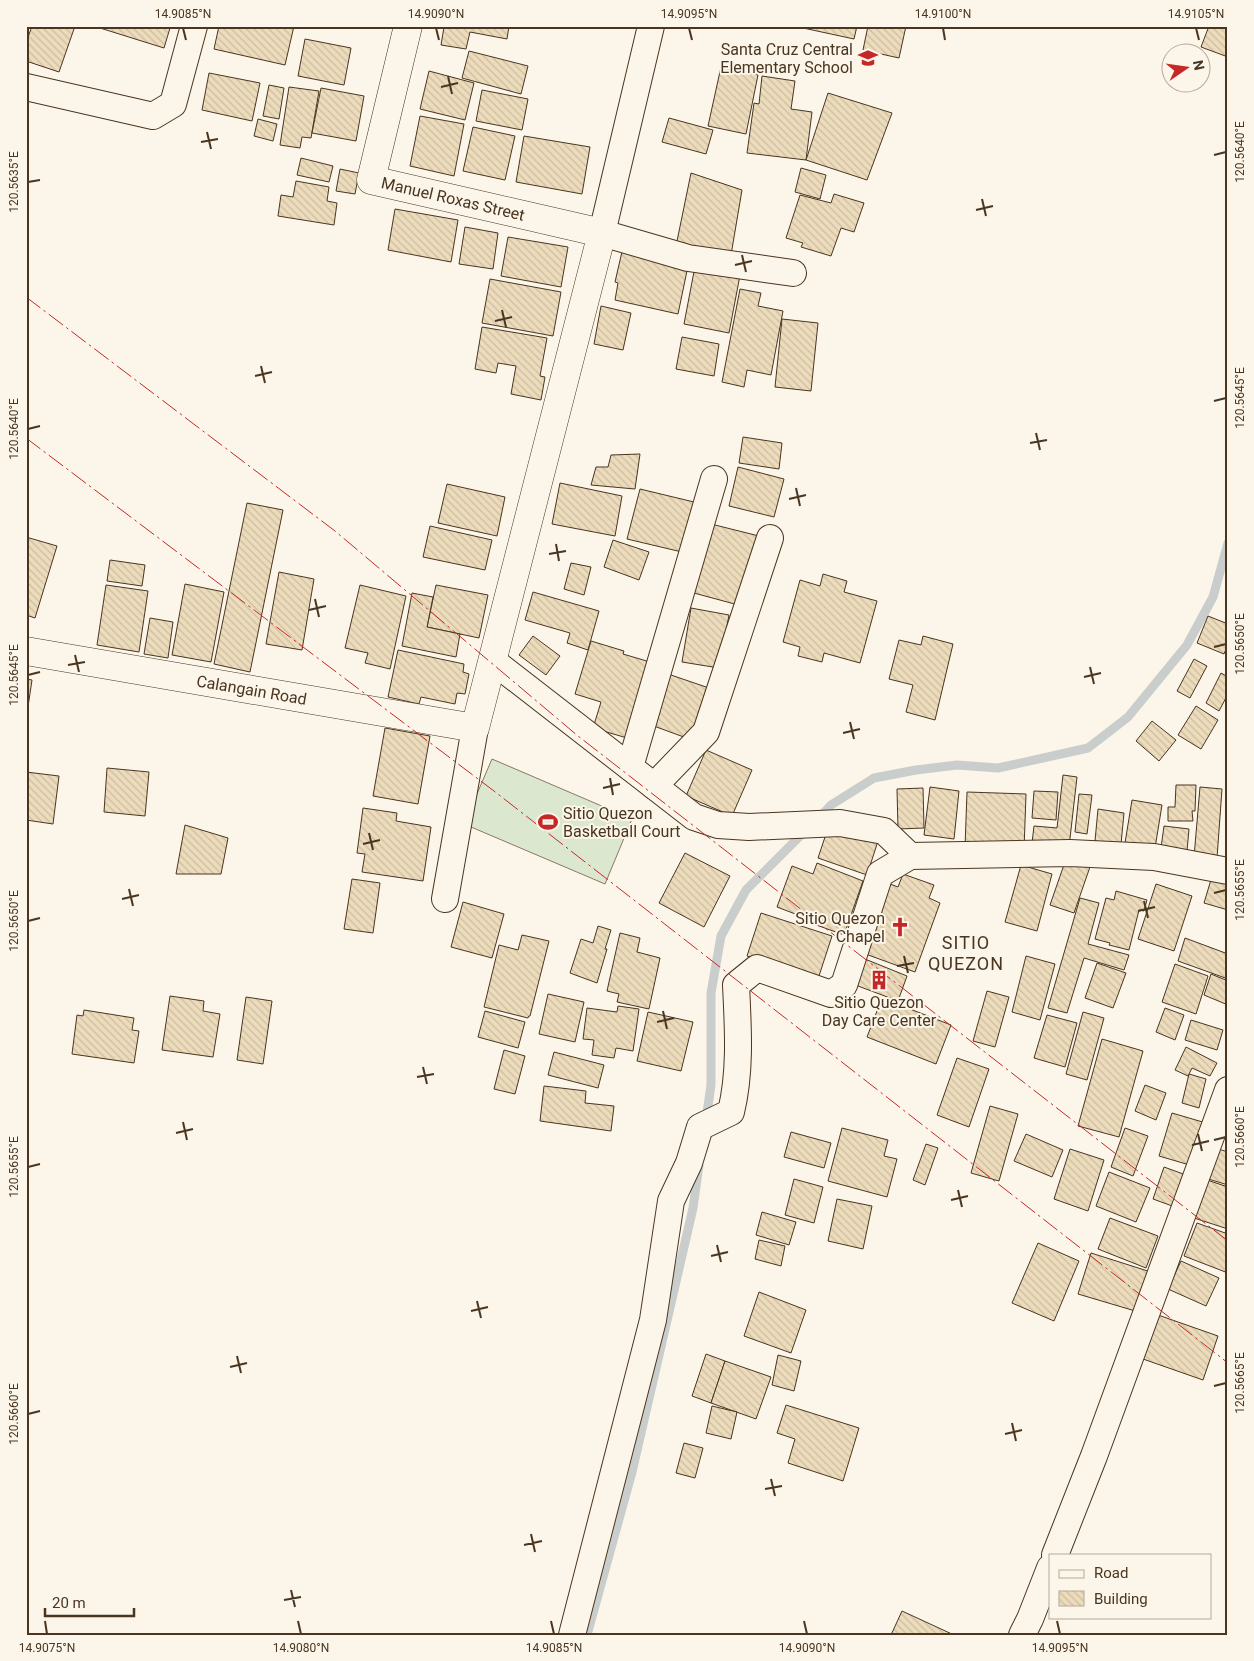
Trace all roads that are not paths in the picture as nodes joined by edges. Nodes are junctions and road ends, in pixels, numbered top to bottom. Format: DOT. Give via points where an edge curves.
graph roads {
  1 [pos="194,26"];
  2 [pos="408,26"];
  3 [pos="651,26"];
  4 [pos="26,87"];
  5 [pos="602,233"];
  6 [pos="793,273"];
  7 [pos="714,480"];
  8 [pos="770,538"];
  9 [pos="26,651"];
  10 [pos="493,661"];
  11 [pos="476,728"];
  12 [pos="630,767"];
  13 [pos="654,786"];
  14 [pos="910,856"];
  15 [pos="1228,871"];
  16 [pos="445,899"];
  17 [pos="1228,1090"];
  18 [pos="1055,1554"];
  19 [pos="1049,1571"];
  20 [pos="572,1635"];
  21 [pos="1022,1635"];
  1 -- 4 [label="street" via="173,104 153,116"];
  2 -- 5 [label="street, Manuel Roxas Street" via="371,180"];
  3 -- 5 [label="street"];
  5 -- 6 [label="street" via="688,258"];
  5 -- 10 [label="street"];
  7 -- 12 [label="street"];
  8 -- 13 [label="street" via="706,732"];
  9 -- 11 [label="street, Calangain Road"];
  10 -- 11 [label="street"];
  10 -- 12 [label="street"];
  11 -- 16 [label="street"];
  12 -- 13 [label="street"];
  13 -- 14 [label="street" via="694,817 718,825 749,827 840,823 884,831"];
  14 -- 15 [label="street" via="1070,853 1154,857"];
  14 -- 20 [label="street" via="880,874 844,985 830,994 757,968 736,985 738,1032 735,1096 731,1112 700,1127 689,1163 671,1202 653,1320"];
  17 -- 18 [label="street"];
  19 -- 21 [label="street"];
}
